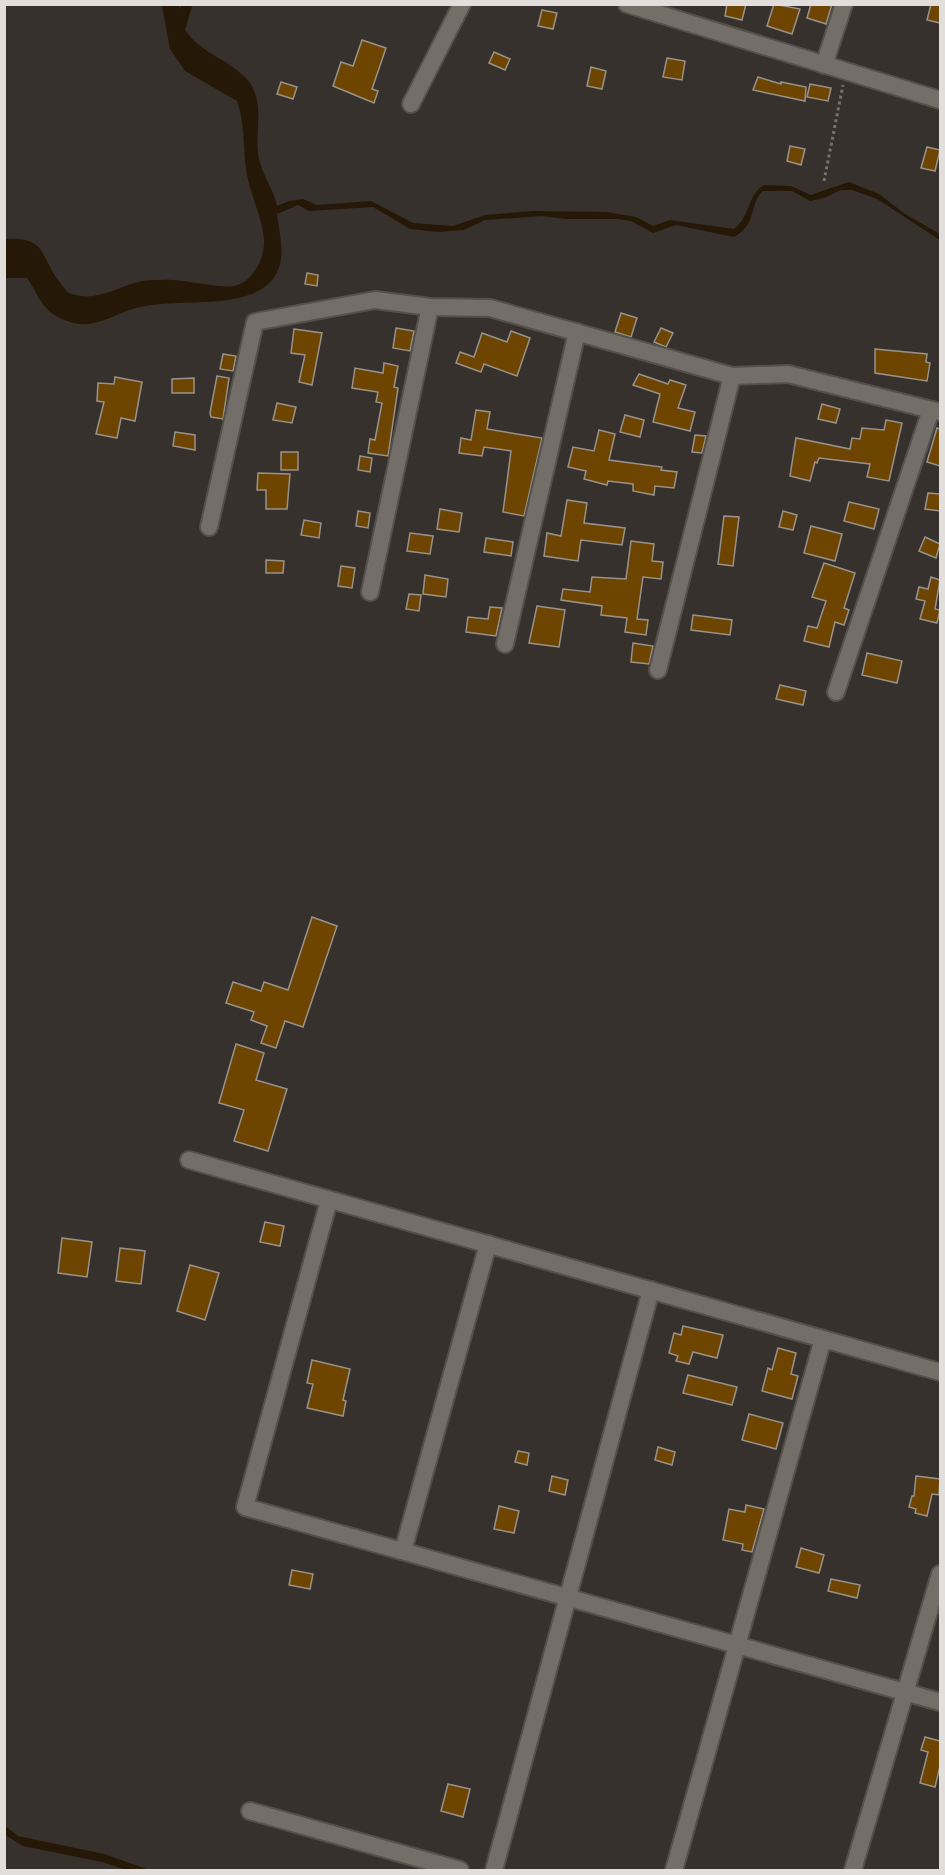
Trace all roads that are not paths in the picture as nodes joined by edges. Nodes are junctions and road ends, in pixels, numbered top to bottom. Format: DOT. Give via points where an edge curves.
graph roads {
  1 [pos="462,4"];
  2 [pos="627,4"];
  3 [pos="844,4"];
  4 [pos="824,64"];
  5 [pos="940,100"];
  6 [pos="411,104"];
  7 [pos="430,307"];
  8 [pos="577,332"];
  9 [pos="732,376"];
  10 [pos="936,411"];
  11 [pos="209,527"];
  12 [pos="370,592"];
  13 [pos="505,644"];
  14 [pos="658,670"];
  15 [pos="836,692"];
  16 [pos="189,1160"];
  17 [pos="329,1200"];
  18 [pos="488,1244"];
  19 [pos="651,1290"];
  20 [pos="823,1339"];
  21 [pos="940,1372"];
  22 [pos="403,1551"];
  23 [pos="940,1574"];
  24 [pos="568,1597"];
  25 [pos="737,1645"];
  26 [pos="906,1692"];
  27 [pos="940,1702"];
  28 [pos="250,1811"];
  29 [pos="460,1870"];
  30 [pos="494,1870"];
  31 [pos="674,1870"];
  32 [pos="853,1870"];
  1 -- 6 [label="street"];
  2 -- 4 [label="street"];
  3 -- 4 [label="street"];
  4 -- 5 [label="street"];
  7 -- 8 [label="street" via="490,308"];
  7 -- 11 [label="street" via="375,300 255,322"];
  7 -- 12 [label="street"];
  8 -- 9 [label="street"];
  8 -- 13 [label="street"];
  9 -- 10 [label="street" via="788,374"];
  9 -- 14 [label="street"];
  10 -- 15 [label="street"];
  16 -- 17 [label="street"];
  17 -- 18 [label="street"];
  17 -- 22 [label="street" via="245,1507"];
  18 -- 19 [label="street"];
  18 -- 22 [label="street"];
  19 -- 20 [label="street"];
  19 -- 24 [label="street"];
  20 -- 21 [label="street"];
  20 -- 25 [label="street"];
  22 -- 24 [label="street"];
  23 -- 26 [label="street"];
  24 -- 25 [label="street"];
  24 -- 30 [label="street"];
  25 -- 26 [label="street"];
  25 -- 31 [label="street"];
  26 -- 27 [label="street"];
  26 -- 32 [label="street"];
  28 -- 29 [label="street"];
}
